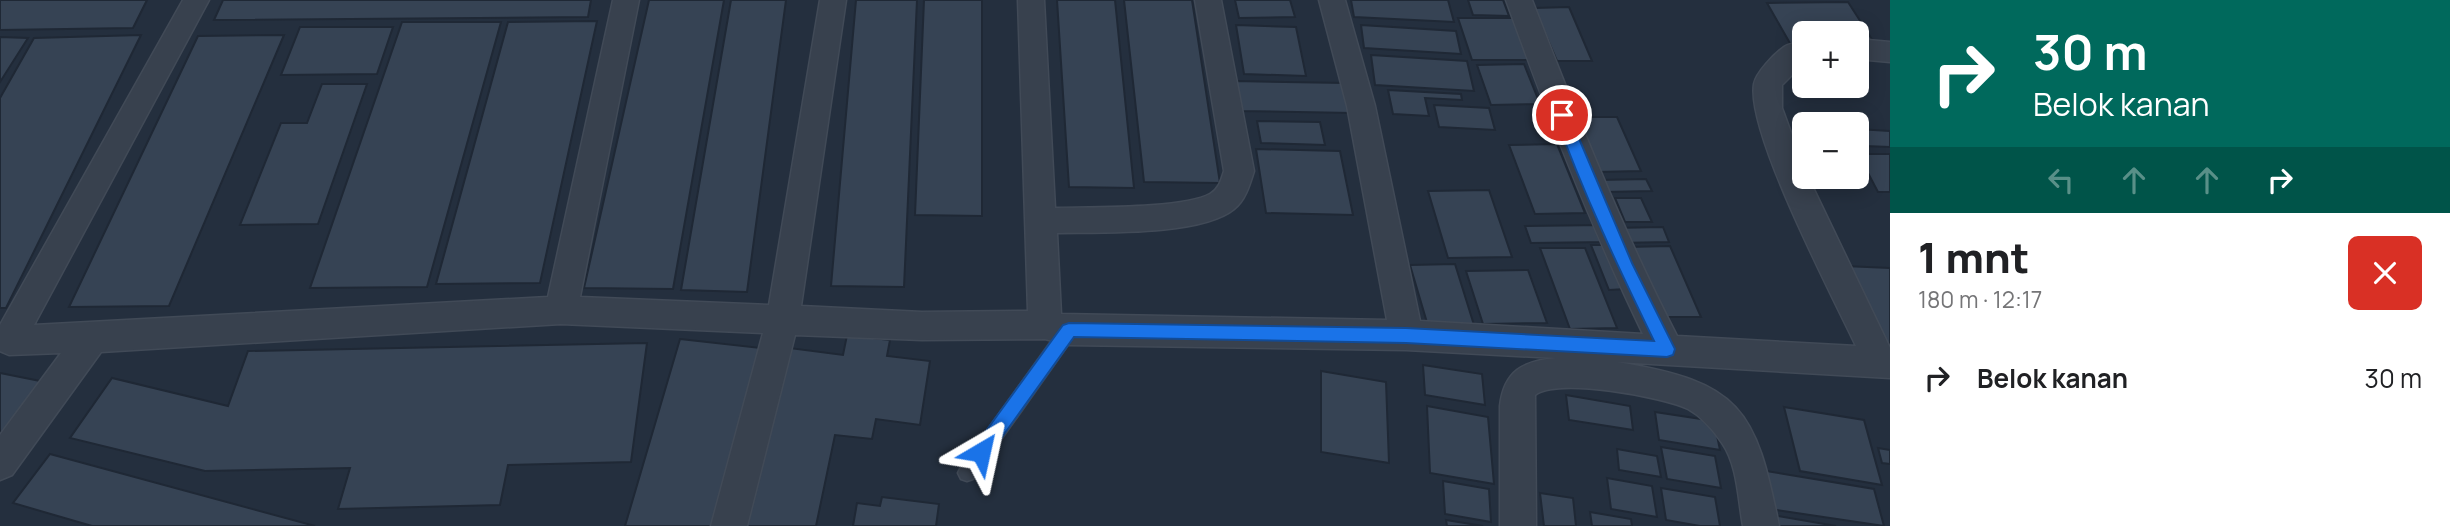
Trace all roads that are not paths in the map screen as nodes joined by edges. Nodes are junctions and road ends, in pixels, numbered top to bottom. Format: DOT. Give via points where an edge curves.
graph roads {
  1 [pos="197,0"];
  2 [pos="626,0"];
  3 [pos="833,0"];
  4 [pos="1031,0"];
  5 [pos="1208,0"];
  6 [pos="1332,0"];
  7 [pos="1519,0"];
  8 [pos="1869,51"];
  9 [pos="1890,52"];
  10 [pos="1792,56"];
  11 [pos="1040,221"];
  12 [pos="561,310"];
  13 [pos="783,319"];
  14 [pos="1057,328"];
  15 [pos="1406,335"];
  16 [pos="92,338"];
  17 [pos="4,340"];
  18 [pos="1667,349"];
  19 [pos="1885,362"];
  20 [pos="0,463"];
  21 [pos="967,473"];
  22 [pos="729,526"];
  23 [pos="1518,526"];
  24 [pos="1760,526"];
  1 -- 17 [label="street"];
  2 -- 12 [label="street"];
  3 -- 13 [label="street"];
  4 -- 11 [label="street"];
  5 -- 11 [label="street" via="1239,171 1232,192 1221,203 1192,213"];
  6 -- 15 [label="street" via="1361,106"];
  7 -- 18 [label="street" via="1578,160"];
  8 -- 9 [label="street"];
  10 -- 19 [label="street" via="1768,82 1768,108 1788,165"];
  11 -- 14 [label="street"];
  12 -- 13 [label="street"];
  12 -- 16 [label="street"];
  13 -- 14 [label="street"];
  13 -- 22 [label="street"];
  14 -- 15 [label="street"];
  14 -- 21 [label="lane"];
  15 -- 18 [label="street"];
  16 -- 17 [label="street"];
  16 -- 20 [label="street"];
  18 -- 19 [label="street"];
  23 -- 24 [label="street" via="1520,389 1529,379 1548,372 1615,375 1698,397 1728,422 1742,444"];
}
